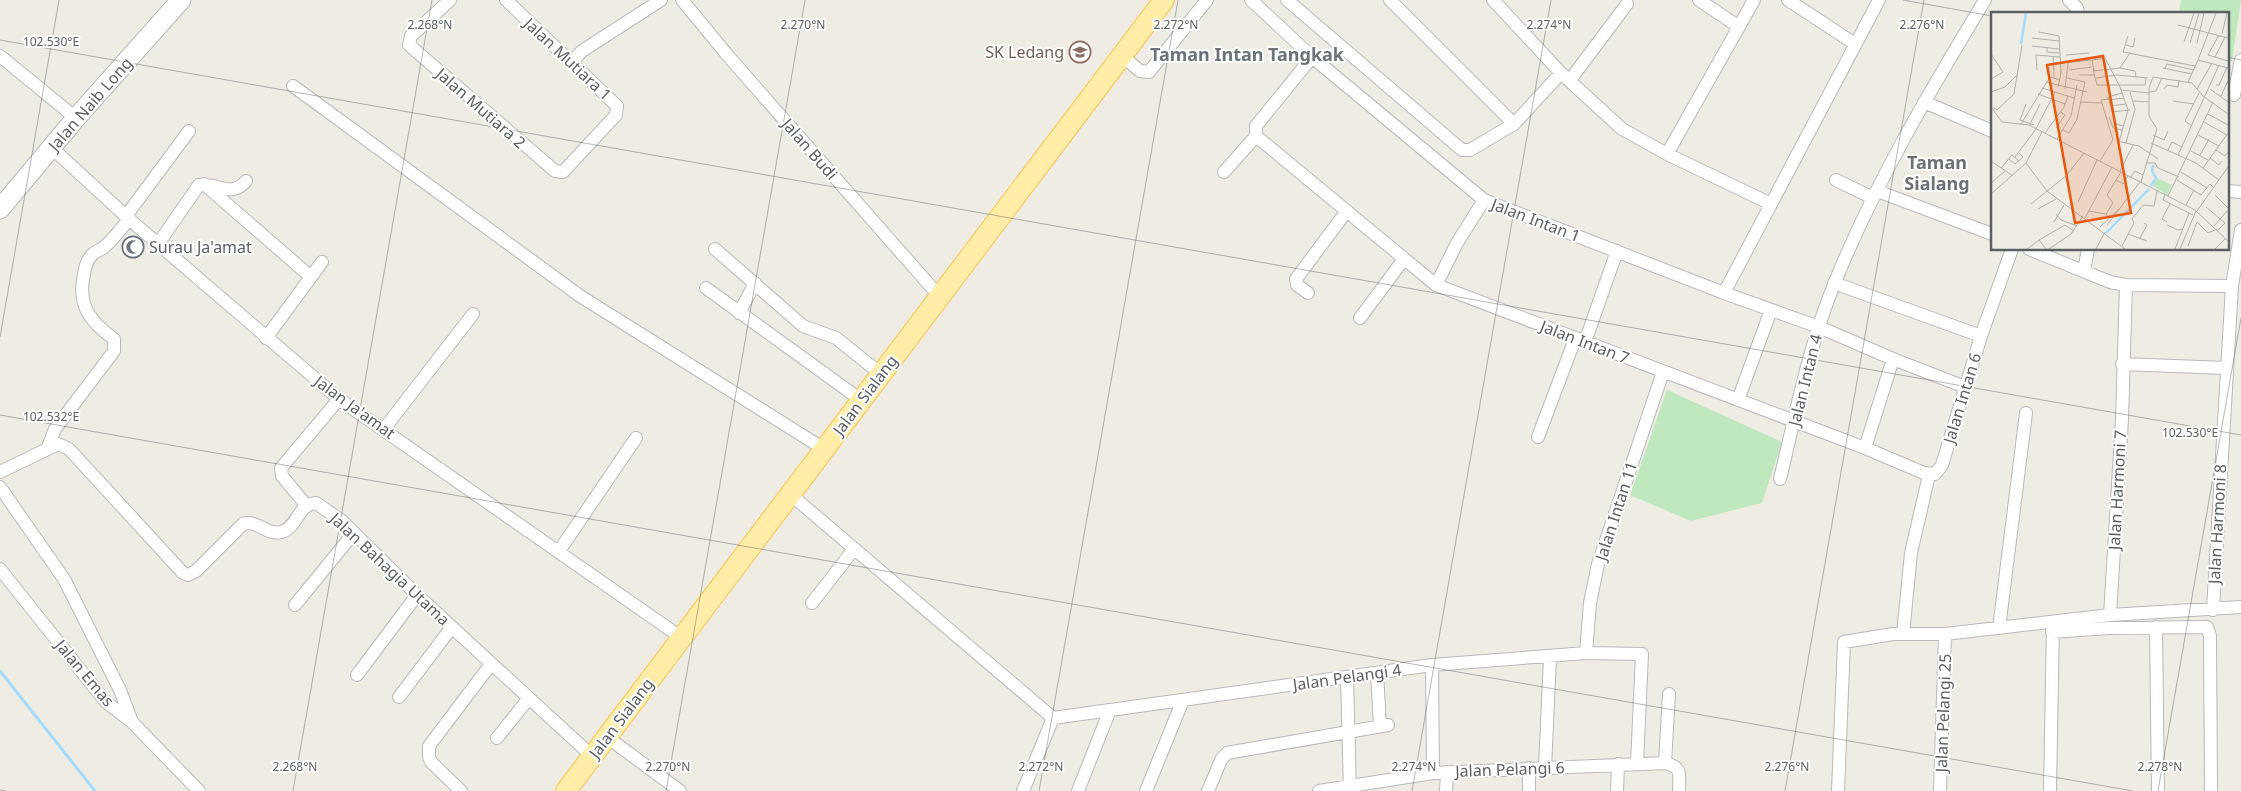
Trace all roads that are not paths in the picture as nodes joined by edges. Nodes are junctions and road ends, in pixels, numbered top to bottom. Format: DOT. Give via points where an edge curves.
graph roads {
  1 [pos="182,0"];
  2 [pos="506,0"];
  3 [pos="661,0"];
  4 [pos="682,0"];
  5 [pos="1164,0"];
  6 [pos="1207,0"];
  7 [pos="1251,0"];
  8 [pos="1287,0"];
  9 [pos="1390,0"];
  10 [pos="1493,0"];
  11 [pos="1699,0"];
  12 [pos="1754,0"];
  13 [pos="1788,0"];
  14 [pos="1879,0"];
  15 [pos="1984,0"];
  16 [pos="2069,0"];
  17 [pos="446,4"];
  18 [pos="1626,4"];
  19 [pos="2078,12"];
  20 [pos="1740,27"];
  21 [pos="1855,44"];
  22 [pos="0,56"];
  23 [pos="1122,56"];
  24 [pos="1312,57"];
  25 [pos="2241,60"];
  26 [pos="572,62"];
  27 [pos="1566,76"];
  28 [pos="293,86"];
  29 [pos="2234,95"];
  30 [pos="1924,102"];
  31 [pos="76,118"];
  32 [pos="1514,124"];
  33 [pos="189,131"];
  34 [pos="1991,131"];
  35 [pos="1257,137"];
  36 [pos="591,144"];
  37 [pos="52,148"];
  38 [pos="1667,154"];
  39 [pos="1224,172"];
  40 [pos="1836,180"];
  41 [pos="246,181"];
  42 [pos="204,184"];
  43 [pos="2228,190"];
  44 [pos="2241,192"];
  45 [pos="1875,195"];
  46 [pos="1484,200"];
  47 [pos="1771,204"];
  48 [pos="0,209"];
  49 [pos="1346,212"];
  50 [pos="128,218"];
  51 [pos="2241,230"];
  52 [pos="1991,234"];
  53 [pos="158,244"];
  54 [pos="715,249"];
  55 [pos="2012,250"];
  56 [pos="2032,250"];
  57 [pos="2088,250"];
  58 [pos="1617,252"];
  59 [pos="1404,259"];
  60 [pos="322,262"];
  61 [pos="2084,271"];
  62 [pos="311,277"];
  63 [pos="2235,280"];
  64 [pos="754,283"];
  65 [pos="1834,283"];
  66 [pos="1436,285"];
  67 [pos="2126,285"];
  68 [pos="706,288"];
  69 [pos="1308,293"];
  70 [pos="1724,293"];
  71 [pos="940,297"];
  72 [pos="1771,310"];
  73 [pos="739,313"];
  74 [pos="473,314"];
  75 [pos="1360,318"];
  76 [pos="1819,327"];
  77 [pos="1981,336"];
  78 [pos="266,338"];
  79 [pos="1580,341"];
  80 [pos="1893,359"];
  81 [pos="2122,364"];
  82 [pos="2226,368"];
  83 [pos="1663,372"];
  84 [pos="881,374"];
  85 [pos="1965,387"];
  86 [pos="339,398"];
  87 [pos="861,400"];
  88 [pos="1738,400"];
  89 [pos="2026,413"];
  90 [pos="1794,421"];
  91 [pos="384,429"];
  92 [pos="1538,436"];
  93 [pos="636,438"];
  94 [pos="48,447"];
  95 [pos="1865,448"];
  96 [pos="824,449"];
  97 [pos="0,472"];
  98 [pos="1929,475"];
  99 [pos="1780,479"];
  100 [pos="0,486"];
  101 [pos="790,494"];
  102 [pos="306,505"];
  103 [pos="353,534"];
  104 [pos="854,549"];
  105 [pos="559,551"];
  106 [pos="0,569"];
  107 [pos="417,595"];
  108 [pos="812,602"];
  109 [pos="295,605"];
  110 [pos="2241,607"];
  111 [pos="2212,610"];
  112 [pos="2110,615"];
  113 [pos="2052,626"];
  114 [pos="452,627"];
  115 [pos="2156,627"];
  116 [pos="1999,628"];
  117 [pos="1903,634"];
  118 [pos="1945,634"];
  119 [pos="682,638"];
  120 [pos="1586,653"];
  121 [pos="1550,657"];
  122 [pos="491,664"];
  123 [pos="1432,665"];
  124 [pos="1377,673"];
  125 [pos="357,675"];
  126 [pos="1347,677"];
  127 [pos="1669,694"];
  128 [pos="399,697"];
  129 [pos="529,698"];
  130 [pos="1183,700"];
  131 [pos="1110,710"];
  132 [pos="1053,718"];
  133 [pos="132,722"];
  134 [pos="1349,732"];
  135 [pos="607,737"];
  136 [pos="497,738"];
  137 [pos="592,756"];
  138 [pos="1665,763"];
  139 [pos="1618,764"];
  140 [pos="1637,764"];
  141 [pos="1529,768"];
  142 [pos="1545,768"];
  143 [pos="1447,772"];
  144 [pos="1433,773"];
  145 [pos="1350,788"];
  146 [pos="198,791"];
  147 [pos="461,791"];
  148 [pos="566,791"];
  149 [pos="680,791"];
  150 [pos="1023,791"];
  151 [pos="1078,791"];
  152 [pos="1146,791"];
  153 [pos="1208,791"];
  154 [pos="1319,791"];
  155 [pos="1446,791"];
  156 [pos="1529,791"];
  157 [pos="1617,791"];
  158 [pos="1679,791"];
  159 [pos="1838,791"];
  160 [pos="1940,791"];
  161 [pos="2050,791"];
  162 [pos="2158,791"];
  163 [pos="2211,791"];
  1 -- 31 [label="main road, Jalan Naib Long"];
  2 -- 26 [label="street, Jalan Mutiara 1"];
  3 -- 26 [label="street" via="582,51"];
  4 -- 71 [label="street, Jalan Budi"];
  5 -- 23 [label="main road, Jalan Sialang"];
  6 -- 23 [label="street" via="1149,72 1140,71"];
  7 -- 24 [label="street, Jalan Intan 1"];
  8 -- 32 [label="street" via="1462,150 1470,150"];
  9 -- 32 [label="street"];
  10 -- 27 [label="street"];
  11 -- 20 [label="street"];
  12 -- 20 [label="street"];
  13 -- 21 [label="street"];
  14 -- 21 [label="street"];
  15 -- 30 [label="street, Jalan Intan 4"];
  16 -- 19 [label="street"];
  17 -- 36 [label="street, Jalan Mutiara 2" via="409,38 412,48 557,172 566,170"];
  18 -- 27 [label="street"];
  20 -- 38 [label="street"];
  21 -- 47 [label="street"];
  22 -- 31 [label="street"];
  23 -- 71 [label="main road, Jalan Sialang"];
  24 -- 35 [label="street" via="1256,126"];
  24 -- 46 [label="street, Jalan Intan 1"];
  25 -- 29 [label="street"];
  26 -- 36 [label="street, Jalan Mutiara 1" via="618,109"];
  27 -- 32 [label="street"];
  27 -- 38 [label="street" via="1622,129"];
  28 -- 96 [label="street" via="580,296"];
  30 -- 34 [label="street"];
  30 -- 45 [label="street, Jalan Intan 4"];
  31 -- 37 [label="main road, Jalan Naib Long"];
  33 -- 50 [label="street"];
  35 -- 39 [label="street"];
  35 -- 49 [label="street, Jalan Intan 7"];
  37 -- 48 [label="main road, Jalan Naib Long"];
  37 -- 50 [label="street, Jalan Ja'amat"];
  38 -- 47 [label="street"];
  40 -- 45 [label="street"];
  41 -- 42 [label="street" via="237,189 226,190"];
  42 -- 53 [label="street" via="199,185"];
  42 -- 62 [label="street"];
  43 -- 44 [label="street"];
  45 -- 52 [label="street"];
  45 -- 65 [label="street, Jalan Intan 4"];
  46 -- 58 [label="street, Jalan Intan 1"];
  46 -- 66 [label="street"];
  47 -- 70 [label="street"];
  49 -- 59 [label="street, Jalan Intan 7"];
  49 -- 69 [label="street" via="1296,279 1297,285"];
  50 -- 53 [label="street, Jalan Ja'amat"];
  50 -- 94 [label="street" via="112,240 93,254 86,264 81,296 90,319 114,338 114,351 55,429"];
  51 -- 63 [label="street, Jalan Harmoni 8"];
  53 -- 78 [label="street, Jalan Ja'amat"];
  54 -- 64 [label="street"];
  55 -- 77 [label="street, Jalan Intan 6"];
  56 -- 61 [label="street"];
  57 -- 61 [label="street"];
  58 -- 70 [label="street, Jalan Intan 1"];
  58 -- 79 [label="street"];
  59 -- 66 [label="street, Jalan Intan 7"];
  59 -- 75 [label="street"];
  60 -- 62 [label="street"];
  61 -- 67 [label="street"];
  62 -- 78 [label="street"];
  63 -- 67 [label="street"];
  63 -- 82 [label="street, Jalan Harmoni 8"];
  64 -- 73 [label="street"];
  64 -- 84 [label="street" via="803,326 836,338"];
  65 -- 76 [label="street, Jalan Intan 4"];
  65 -- 77 [label="street"];
  66 -- 79 [label="street, Jalan Intan 7"];
  67 -- 81 [label="street, Jalan Harmoni 7"];
  68 -- 73 [label="street"];
  70 -- 72 [label="street, Jalan Intan 1"];
  71 -- 84 [label="main road, Jalan Sialang"];
  72 -- 76 [label="street, Jalan Intan 1"];
  72 -- 88 [label="street"];
  73 -- 87 [label="street"];
  74 -- 91 [label="street"];
  76 -- 80 [label="street, Jalan Intan 1"];
  76 -- 90 [label="street, Jalan Intan 4"];
  77 -- 85 [label="street, Jalan Intan 6"];
  78 -- 86 [label="street, Jalan Ja'amat"];
  79 -- 83 [label="street, Jalan Intan 7"];
  79 -- 92 [label="street"];
  80 -- 85 [label="street, Jalan Intan 1"];
  80 -- 95 [label="street"];
  81 -- 82 [label="street"];
  81 -- 112 [label="street, Jalan Harmoni 7" via="2122,419"];
  82 -- 111 [label="street, Jalan Harmoni 8"];
  83 -- 88 [label="street, Jalan Intan 7"];
  83 -- 120 [label="street, Jalan Intan 11" via="1598,564 1590,603"];
  84 -- 87 [label="main road, Jalan Sialang"];
  85 -- 98 [label="street, Jalan Intan 6" via="1943,461 1939,470"];
  86 -- 91 [label="street, Jalan Ja'amat"];
  86 -- 102 [label="street" via="281,468 282,476"];
  87 -- 96 [label="main road, Jalan Sialang"];
  88 -- 90 [label="street, Jalan Intan 7"];
  89 -- 116 [label="street"];
  90 -- 95 [label="street, Jalan Intan 7"];
  90 -- 99 [label="street, Jalan Intan 4"];
  91 -- 105 [label="street, Jalan Ja'amat"];
  93 -- 105 [label="street"];
  94 -- 97 [label="street"];
  94 -- 102 [label="street" via="58,444 69,449 188,575 196,571 243,524 251,522 271,532 282,532"];
  95 -- 98 [label="street, Jalan Intan 7"];
  96 -- 101 [label="main road, Jalan Sialang"];
  98 -- 117 [label="street" via="1910,553"];
  100 -- 133 [label="street" via="64,579 120,690"];
  101 -- 104 [label="street"];
  101 -- 119 [label="main road, Jalan Sialang"];
  102 -- 103 [label="street, Jalan Bahagia Utama" via="316,502 322,505"];
  103 -- 107 [label="street, Jalan Bahagia Utama"];
  103 -- 109 [label="street"];
  104 -- 108 [label="street"];
  104 -- 132 [label="street"];
  105 -- 119 [label="street, Jalan Ja'amat"];
  106 -- 133 [label="street, Jalan Emas" via="106,702"];
  107 -- 114 [label="street, Jalan Bahagia Utama"];
  107 -- 125 [label="street"];
  110 -- 111 [label="street"];
  111 -- 112 [label="street"];
  112 -- 113 [label="street"];
  113 -- 115 [label="street"];
  113 -- 116 [label="street"];
  113 -- 161 [label="street"];
  114 -- 122 [label="street, Jalan Bahagia Utama"];
  114 -- 128 [label="street"];
  115 -- 162 [label="street"];
  115 -- 163 [label="street" via="2202,626 2210,631"];
  116 -- 118 [label="street"];
  117 -- 118 [label="street"];
  117 -- 159 [label="street" via="1844,642"];
  118 -- 160 [label="street, Jalan Pelangi 25"];
  119 -- 135 [label="main road, Jalan Sialang"];
  120 -- 121 [label="street, Jalan Pelangi 4"];
  120 -- 140 [label="street, Jalan Pelangi 4" via="1642,654"];
  121 -- 123 [label="street, Jalan Pelangi 4"];
  121 -- 142 [label="street"];
  122 -- 129 [label="street, Jalan Bahagia Utama"];
  122 -- 147 [label="street" via="430,744 431,762"];
  123 -- 124 [label="street, Jalan Pelangi 4"];
  123 -- 144 [label="street"];
  124 -- 126 [label="street, Jalan Pelangi 4"];
  124 -- 134 [label="street" via="1384,726"];
  126 -- 130 [label="street, Jalan Pelangi 4"];
  126 -- 134 [label="street"];
  127 -- 138 [label="street"];
  129 -- 136 [label="street"];
  129 -- 137 [label="street, Jalan Bahagia Utama"];
  130 -- 131 [label="street, Jalan Pelangi 4"];
  130 -- 152 [label="street"];
  131 -- 132 [label="street, Jalan Pelangi 4"];
  131 -- 151 [label="street"];
  132 -- 150 [label="street"];
  133 -- 146 [label="street, Jalan Emas"];
  134 -- 145 [label="street"];
  134 -- 153 [label="street" via="1227,753"];
  135 -- 137 [label="main road, Jalan Sialang"];
  135 -- 149 [label="street"];
  137 -- 148 [label="main road, Jalan Sialang"];
  138 -- 140 [label="street, Jalan Pelangi 6"];
  138 -- 158 [label="street" via="1678,768"];
  139 -- 140 [label="street, Jalan Pelangi 6"];
  139 -- 142 [label="street, Jalan Pelangi 6"];
  139 -- 157 [label="street"];
  141 -- 142 [label="street, Jalan Pelangi 6"];
  141 -- 143 [label="street, Jalan Pelangi 6"];
  141 -- 156 [label="street"];
  143 -- 144 [label="street, Jalan Pelangi 6"];
  143 -- 155 [label="street"];
  144 -- 145 [label="street, Jalan Pelangi 6"];
  145 -- 154 [label="street, Jalan Pelangi 6"];
}
